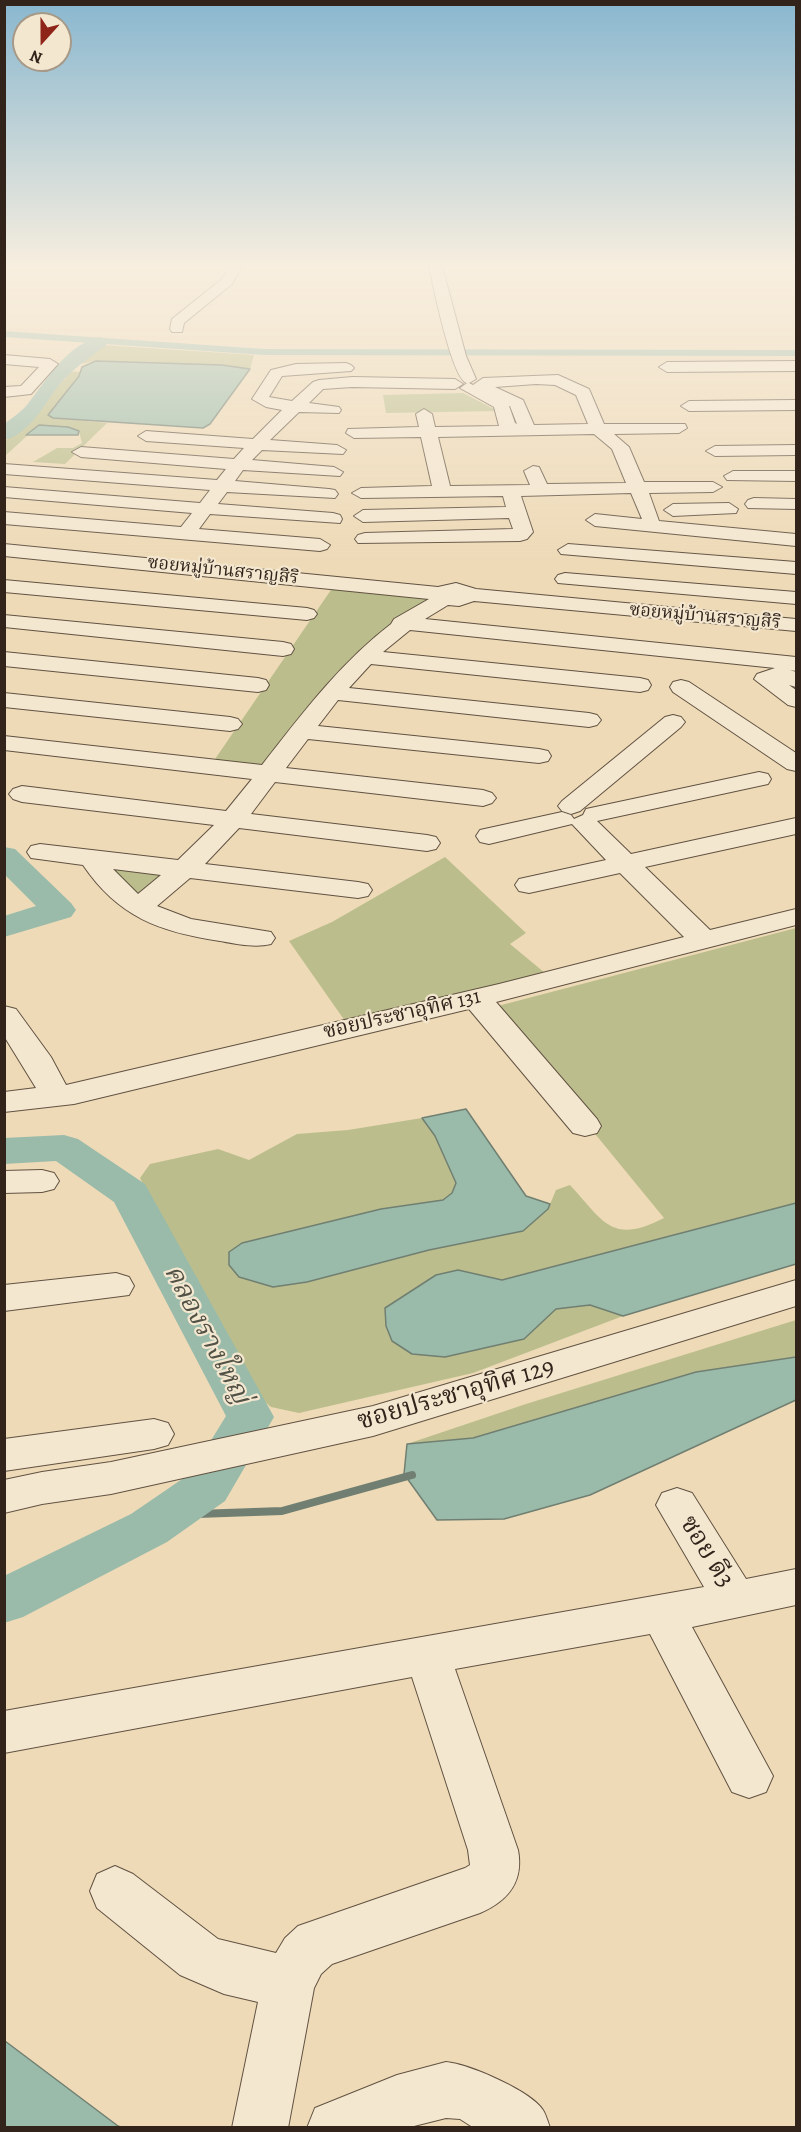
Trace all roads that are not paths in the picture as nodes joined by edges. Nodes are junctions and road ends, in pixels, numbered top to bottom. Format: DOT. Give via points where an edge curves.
graph roads {
  1 [pos="47,365"];
  2 [pos="463,365"];
  3 [pos="796,366"];
  4 [pos="667,367"];
  5 [pos="4,375"];
  6 [pos="35,377"];
  7 [pos="398,383"];
  8 [pos="471,384"];
  9 [pos="4,392"];
  10 [pos="796,405"];
  11 [pos="295,406"];
  12 [pos="689,406"];
  13 [pos="333,410"];
  14 [pos="504,412"];
  15 [pos="481,413"];
  16 [pos="424,414"];
  17 [pos="255,422"];
  18 [pos="276,424"];
  19 [pos="519,424"];
  20 [pos="297,425"];
  21 [pos="679,428"];
  22 [pos="598,429"];
  23 [pos="429,432"];
  24 [pos="354,433"];
  25 [pos="127,434"];
  26 [pos="258,444"];
  27 [pos="620,447"];
  28 [pos="641,447"];
  29 [pos="596,448"];
  30 [pos="337,450"];
  31 [pos="439,450"];
  32 [pos="796,450"];
  33 [pos="413,451"];
  34 [pos="715,451"];
  35 [pos="81,452"];
  36 [pos="238,465"];
  37 [pos="629,467"];
  38 [pos="650,467"];
  39 [pos="607,468"];
  40 [pos="4,469"];
  41 [pos="459,470"];
  42 [pos="417,471"];
  43 [pos="438,471"];
  44 [pos="334,472"];
  45 [pos="733,476"];
  46 [pos="796,476"];
  47 [pos="222,487"];
  48 [pos="713,487"];
  49 [pos="637,488"];
  50 [pos="539,489"];
  51 [pos="510,490"];
  52 [pos="4,492"];
  53 [pos="442,492"];
  54 [pos="361,493"];
  55 [pos="328,494"];
  56 [pos="754,504"];
  57 [pos="796,504"];
  58 [pos="206,508"];
  59 [pos="729,509"];
  60 [pos="518,512"];
  61 [pos="363,516"];
  62 [pos="4,518"];
  63 [pos="650,518"];
  64 [pos="333,519"];
  65 [pos="595,520"];
  66 [pos="186,534"];
  67 [pos="365,539"];
  68 [pos="796,540"];
  69 [pos="320,545"];
  70 [pos="4,550"];
  71 [pos="568,550"];
  72 [pos="644,555"];
  73 [pos="796,568"];
  74 [pos="565,579"];
  75 [pos="330,582"];
  76 [pos="635,584"];
  77 [pos="4,586"];
  78 [pos="444,596"];
  79 [pos="796,598"];
  80 [pos="307,614"];
  81 [pos="4,621"];
  82 [pos="401,623"];
  83 [pos="796,625"];
  84 [pos="283,649"];
  85 [pos="364,657"];
  86 [pos="4,659"];
  87 [pos="796,664"];
  88 [pos="796,680"];
  89 [pos="258,685"];
  90 [pos="640,685"];
  91 [pos="681,687"];
  92 [pos="333,693"];
  93 [pos="4,700"];
  94 [pos="796,700"];
  95 [pos="590,720"];
  96 [pos="673,722"];
  97 [pos="302,731"];
  98 [pos="796,738"];
  99 [pos="4,743"];
  100 [pos="216,745"];
  101 [pos="768,746"];
  102 [pos="538,756"];
  103 [pos="796,764"];
  104 [pos="268,773"];
  105 [pos="759,779"];
  106 [pos="22,794"];
  107 [pos="483,798"];
  108 [pos="578,816"];
  109 [pos="234,818"];
  110 [pos="796,826"];
  111 [pos="489,836"];
  112 [pos="427,843"];
  113 [pos="40,852"];
  114 [pos="91,857"];
  115 [pos="624,864"];
  116 [pos="186,869"];
  117 [pos="529,885"];
  118 [pos="358,890"];
  119 [pos="138,907"];
  120 [pos="796,917"];
  121 [pos="261,939"];
  122 [pos="703,940"];
  123 [pos="476,998"];
  124 [pos="4,1015"];
  125 [pos="57,1097"];
  126 [pos="4,1102"];
  127 [pos="585,1126"];
  128 [pos="42,1181"];
  129 [pos="4,1182"];
  130 [pos="116,1286"];
  131 [pos="796,1293"];
  132 [pos="4,1298"];
  133 [pos="154,1434"];
  134 [pos="4,1455"];
  135 [pos="103,1479"];
  136 [pos="4,1497"];
  137 [pos="677,1505"];
  138 [pos="4,1520"];
  139 [pos="796,1587"];
  140 [pos="735,1599"];
  141 [pos="662,1613"];
  142 [pos="427,1654"];
  143 [pos="4,1732"];
  144 [pos="749,1776"];
  145 [pos="115,1891"];
  146 [pos="289,1982"];
  147 [pos="260,2127"];
  148 [pos="335,2127"];
  149 [pos="522,2127"];
  1 -- 6 [label="street"];
  2 -- 8 [label="street"];
  3 -- 4 [label="street"];
  5 -- 6 [label="street"];
  6 -- 9 [label="street" via="23,392"];
  7 -- 8 [label="street"];
  7 -- 11 [label="street" via="324,384"];
  7 -- 11 [label="street" via="399,369 276,372 260,399"];
  8 -- 14 [label="street" via="501,404"];
  8 -- 19 [label="street" via="517,403"];
  8 -- 22 [label="street" via="558,380 583,392"];
  10 -- 12 [label="street"];
  11 -- 13 [label="street"];
  11 -- 18 [label="street"];
  14 -- 15 [label="street"];
  14 -- 19 [label="street"];
  16 -- 23 [label="street"];
  17 -- 18 [label="street"];
  18 -- 20 [label="street"];
  18 -- 26 [label="street"];
  19 -- 22 [label="street"];
  19 -- 23 [label="street"];
  19 -- 50 [label="street"];
  21 -- 22 [label="street"];
  22 -- 27 [label="street"];
  23 -- 24 [label="street"];
  23 -- 31 [label="street"];
  25 -- 26 [label="street"];
  26 -- 30 [label="street"];
  26 -- 36 [label="street"];
  27 -- 28 [label="street"];
  27 -- 29 [label="street"];
  27 -- 37 [label="street"];
  31 -- 33 [label="street"];
  31 -- 43 [label="street"];
  32 -- 34 [label="street"];
  35 -- 36 [label="street"];
  36 -- 44 [label="street"];
  36 -- 47 [label="street"];
  37 -- 38 [label="street"];
  37 -- 39 [label="street"];
  37 -- 49 [label="street"];
  40 -- 47 [label="street"];
  41 -- 43 [label="street"];
  42 -- 43 [label="street"];
  43 -- 53 [label="street"];
  45 -- 46 [label="street"];
  47 -- 55 [label="street"];
  47 -- 58 [label="street"];
  48 -- 49 [label="street"];
  49 -- 50 [label="street"];
  49 -- 63 [label="street"];
  50 -- 51 [label="street"];
  51 -- 53 [label="street"];
  51 -- 60 [label="street"];
  52 -- 58 [label="street"];
  53 -- 54 [label="street"];
  56 -- 57 [label="street"];
  58 -- 64 [label="street"];
  58 -- 66 [label="street"];
  59 -- 63 [label="street"];
  60 -- 61 [label="street"];
  60 -- 67 [label="street" via="523,532 516,536"];
  62 -- 66 [label="street"];
  63 -- 65 [label="street"];
  63 -- 68 [label="street"];
  63 -- 72 [label="street"];
  66 -- 69 [label="street"];
  70 -- 75 [label="street, ซอยหมู่บ้านสราญสิริ"];
  71 -- 72 [label="street"];
  72 -- 73 [label="street"];
  72 -- 76 [label="street"];
  74 -- 76 [label="street"];
  75 -- 78 [label="street, ซอยหมู่บ้านสราญสิริ"];
  75 -- 80 [label="street"];
  76 -- 79 [label="street"];
  77 -- 80 [label="street"];
  78 -- 82 [label="street"];
  78 -- 83 [label="street, ซอยหมู่บ้านสราญสิริ" via="457,589 470,595"];
  80 -- 84 [label="street"];
  81 -- 84 [label="street"];
  82 -- 85 [label="street"];
  82 -- 87 [label="street"];
  84 -- 89 [label="street"];
  85 -- 90 [label="street"];
  85 -- 92 [label="street"];
  86 -- 89 [label="street"];
  88 -- 94 [label="street" via="780,674 765,679"];
  89 -- 100 [label="street"];
  91 -- 101 [label="street"];
  92 -- 95 [label="street"];
  92 -- 97 [label="street"];
  93 -- 100 [label="street"];
  96 -- 108 [label="street"];
  97 -- 102 [label="street"];
  97 -- 104 [label="street"];
  98 -- 101 [label="street"];
  99 -- 100 [label="street"];
  100 -- 104 [label="street"];
  101 -- 103 [label="street"];
  104 -- 107 [label="street"];
  104 -- 109 [label="street"];
  105 -- 108 [label="street"];
  106 -- 109 [label="street"];
  108 -- 111 [label="street"];
  108 -- 115 [label="street"];
  109 -- 112 [label="street"];
  109 -- 116 [label="street"];
  110 -- 115 [label="street"];
  113 -- 114 [label="street"];
  114 -- 116 [label="street"];
  114 -- 119 [label="street" via="116,890"];
  115 -- 117 [label="street"];
  115 -- 122 [label="street"];
  116 -- 118 [label="street"];
  116 -- 119 [label="street"];
  119 -- 121 [label="street" via="185,927"];
  120 -- 122 [label="street, ซอยประชาอุทิศ 131"];
  122 -- 123 [label="street, ซอยประชาอุทิศ 131"];
  123 -- 125 [label="street, ซอยประชาอุทิศ 131"];
  123 -- 127 [label="street"];
  124 -- 125 [label="street" via="35,1057"];
  125 -- 126 [label="street, ซอยประชาอุทิศ 131"];
  128 -- 129 [label="street"];
  130 -- 132 [label="street"];
  131 -- 135 [label="street, ซอยประชาอุทิศ 129" via="373,1421"];
  133 -- 134 [label="street"];
  135 -- 136 [label="street, ซอยประชาอุทิศ 129"];
  135 -- 138 [label="street, ซอยประชาอุทิศ 129"];
  137 -- 140 [label="street, ซอย ดี3"];
  139 -- 140 [label="street"];
  140 -- 141 [label="street"];
  141 -- 142 [label="street"];
  141 -- 144 [label="street"];
  142 -- 143 [label="street"];
  142 -- 146 [label="street" via="493,1850 495,1871 480,1888 316,1944 303,1956"];
  145 -- 146 [label="street" via="199,1957 224,1968"];
  146 -- 147 [label="street"];
  148 -- 149 [label="street" via="439,2090 458,2091 484,2102"];
}
